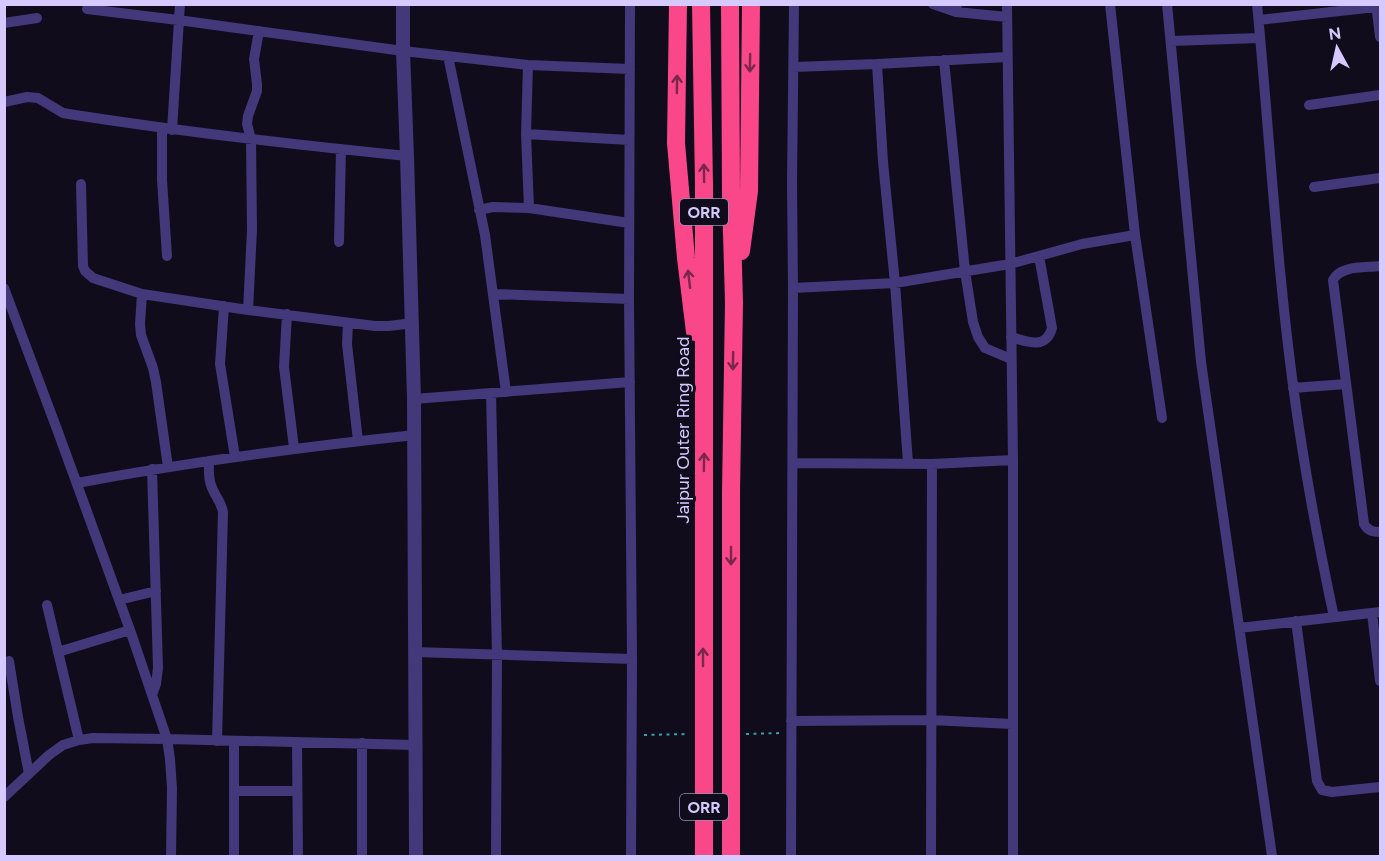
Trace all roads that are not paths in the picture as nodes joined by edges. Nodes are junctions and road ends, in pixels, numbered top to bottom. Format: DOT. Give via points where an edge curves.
graph roads {
  1 [pos="180,4"];
  2 [pos="403,4"];
  3 [pos="678,4"];
  4 [pos="701,4"];
  5 [pos="730,4"];
  6 [pos="751,4"];
  7 [pos="794,4"];
  8 [pos="933,4"];
  9 [pos="1007,4"];
  10 [pos="1110,4"];
  11 [pos="1167,4"];
  12 [pos="1257,4"];
  13 [pos="629,5"];
  14 [pos="1376,6"];
  15 [pos="957,8"];
  16 [pos="87,9"];
  17 [pos="124,9"];
  18 [pos="1007,17"];
  19 [pos="37,18"];
  20 [pos="178,20"];
  21 [pos="1258,20"];
  22 [pos="4,23"];
  23 [pos="259,31"];
  24 [pos="1380,37"];
  25 [pos="1259,38"];
  26 [pos="1171,41"];
  27 [pos="403,51"];
  28 [pos="448,56"];
  29 [pos="1007,57"];
  30 [pos="944,60"];
  31 [pos="877,64"];
  32 [pos="528,65"];
  33 [pos="794,67"];
  34 [pos="630,69"];
  35 [pos="1380,95"];
  36 [pos="4,102"];
  37 [pos="1309,105"];
  38 [pos="167,129"];
  39 [pos="526,134"];
  40 [pos="251,139"];
  41 [pos="629,140"];
  42 [pos="341,149"];
  43 [pos="407,156"];
  44 [pos="1380,177"];
  45 [pos="81,184"];
  46 [pos="1314,187"];
  47 [pos="529,208"];
  48 [pos="479,210"];
  49 [pos="629,223"];
  50 [pos="1135,235"];
  51 [pos="339,242"];
  52 [pos="167,256"];
  53 [pos="1040,256"];
  54 [pos="1010,264"];
  55 [pos="1380,266"];
  56 [pos="965,271"];
  57 [pos="895,282"];
  58 [pos="4,288"];
  59 [pos="793,288"];
  60 [pos="142,294"];
  61 [pos="493,294"];
  62 [pos="629,299"];
  63 [pos="734,302"];
  64 [pos="224,306"];
  65 [pos="248,310"];
  66 [pos="287,314"];
  67 [pos="348,323"];
  68 [pos="413,323"];
  69 [pos="1011,337"];
  70 [pos="1011,359"];
  71 [pos="630,382"];
  72 [pos="1346,384"];
  73 [pos="1293,388"];
  74 [pos="506,392"];
  75 [pos="491,393"];
  76 [pos="414,399"];
  77 [pos="1162,418"];
  78 [pos="705,420"];
  79 [pos="414,435"];
  80 [pos="358,441"];
  81 [pos="294,448"];
  82 [pos="235,457"];
  83 [pos="1013,460"];
  84 [pos="209,461"];
  85 [pos="792,462"];
  86 [pos="908,463"];
  87 [pos="932,464"];
  88 [pos="168,467"];
  89 [pos="152,469"];
  90 [pos="77,483"];
  91 [pos="1380,531"];
  92 [pos="156,591"];
  93 [pos="119,600"];
  94 [pos="47,606"];
  95 [pos="1376,612"];
  96 [pos="1334,617"];
  97 [pos="1296,621"];
  98 [pos="1239,628"];
  99 [pos="130,630"];
  100 [pos="58,652"];
  101 [pos="415,652"];
  102 [pos="497,655"];
  103 [pos="632,659"];
  104 [pos="9,661"];
  105 [pos="1380,681"];
  106 [pos="152,695"];
  107 [pos="931,720"];
  108 [pos="791,722"];
  109 [pos="1012,724"];
  110 [pos="167,739"];
  111 [pos="79,740"];
  112 [pos="217,741"];
  113 [pos="234,741"];
  114 [pos="297,742"];
  115 [pos="362,743"];
  116 [pos="415,745"];
  117 [pos="29,774"];
  118 [pos="1380,787"];
  119 [pos="234,790"];
  120 [pos="297,791"];
  121 [pos="4,797"];
  122 [pos="171,856"];
  123 [pos="234,856"];
  124 [pos="298,856"];
  125 [pos="362,856"];
  126 [pos="416,856"];
  127 [pos="496,856"];
  128 [pos="631,856"];
  129 [pos="704,856"];
  130 [pos="730,856"];
  131 [pos="791,856"];
  132 [pos="931,856"];
  133 [pos="1013,856"];
  134 [pos="1272,856"];
  1 -- 20 [label="street"];
  2 -- 27 [label="street"];
  78 -- 3 [label="highway, one-way" via="676,143"];
  78 -- 4 [label="highway, Jaipur Outer Ring Road / ORR, one-way"];
  5 -- 63 [label="highway"];
  6 -- 63 [label="highway, one-way" via="749,191"];
  7 -- 33 [label="street"];
  8 -- 15 [label="street"];
  9 -- 18 [label="street"];
  10 -- 50 [label="street"];
  11 -- 26 [label="street"];
  12 -- 21 [label="street"];
  13 -- 34 [label="street"];
  14 -- 21 [label="street"];
  14 -- 24 [label="street"];
  15 -- 18 [label="street"];
  16 -- 17 [label="street"];
  17 -- 20 [label="street"];
  18 -- 29 [label="street"];
  19 -- 22 [label="street"];
  20 -- 23 [label="street"];
  20 -- 38 [label="street"];
  21 -- 25 [label="street"];
  23 -- 27 [label="street"];
  23 -- 40 [label="street" via="254,59 257,92 247,124"];
  25 -- 26 [label="street"];
  25 -- 73 [label="street"];
  26 -- 98 [label="street" via="1201,362"];
  27 -- 28 [label="street"];
  27 -- 43 [label="street"];
  28 -- 32 [label="street"];
  28 -- 48 [label="street"];
  29 -- 30 [label="street"];
  29 -- 54 [label="street"];
  30 -- 31 [label="street"];
  30 -- 56 [label="street"];
  31 -- 33 [label="street"];
  31 -- 57 [label="street"];
  32 -- 34 [label="street"];
  32 -- 39 [label="street"];
  33 -- 59 [label="street"];
  34 -- 41 [label="street"];
  35 -- 37 [label="street"];
  36 -- 38 [label="street" via="27,97 63,113"];
  38 -- 40 [label="street"];
  38 -- 52 [label="street" via="162,180"];
  39 -- 41 [label="street"];
  39 -- 47 [label="street"];
  40 -- 42 [label="street"];
  40 -- 65 [label="street"];
  41 -- 49 [label="street"];
  42 -- 43 [label="street"];
  42 -- 51 [label="street"];
  43 -- 68 [label="street"];
  44 -- 46 [label="street"];
  45 -- 60 [label="street" via="85,272"];
  47 -- 48 [label="street"];
  47 -- 49 [label="street"];
  48 -- 61 [label="street"];
  49 -- 62 [label="street"];
  50 -- 53 [label="street"];
  50 -- 77 [label="street"];
  53 -- 54 [label="street"];
  53 -- 69 [label="street" via="1050,336 1043,342 1030,343"];
  54 -- 56 [label="street"];
  54 -- 69 [label="street"];
  55 -- 72 [label="street" via="1345,270 1333,280"];
  56 -- 57 [label="street"];
  56 -- 70 [label="street" via="978,338 985,348"];
  57 -- 59 [label="street"];
  57 -- 86 [label="street"];
  58 -- 90 [label="street"];
  59 -- 85 [label="street"];
  60 -- 64 [label="street"];
  60 -- 88 [label="street" via="141,335 156,382"];
  61 -- 62 [label="street"];
  61 -- 74 [label="street"];
  62 -- 71 [label="street"];
  63 -- 130 [label="highway, ORR, one-way"];
  64 -- 65 [label="street"];
  64 -- 82 [label="street" via="220,364"];
  65 -- 66 [label="street"];
  66 -- 67 [label="street"];
  66 -- 81 [label="street" via="284,367"];
  67 -- 68 [label="street"];
  67 -- 80 [label="street" via="346,344"];
  68 -- 76 [label="street"];
  69 -- 70 [label="street"];
  70 -- 83 [label="street"];
  71 -- 74 [label="street"];
  71 -- 103 [label="street"];
  72 -- 73 [label="street"];
  72 -- 91 [label="street" via="1364,524 1367,529"];
  73 -- 96 [label="street"];
  74 -- 75 [label="street"];
  75 -- 76 [label="street"];
  75 -- 102 [label="street"];
  76 -- 79 [label="street"];
  129 -- 78 [label="highway, Jaipur Outer Ring Road / ORR, one-way"];
  79 -- 80 [label="street"];
  79 -- 101 [label="street"];
  80 -- 81 [label="street"];
  81 -- 82 [label="street"];
  82 -- 84 [label="street"];
  83 -- 87 [label="street"];
  83 -- 109 [label="street"];
  84 -- 88 [label="street"];
  84 -- 112 [label="street" via="208,477 224,512"];
  85 -- 86 [label="street"];
  85 -- 108 [label="street"];
  86 -- 87 [label="street"];
  87 -- 107 [label="street"];
  88 -- 89 [label="street"];
  89 -- 90 [label="street"];
  89 -- 92 [label="street"];
  90 -- 93 [label="street"];
  92 -- 93 [label="street"];
  92 -- 106 [label="street" via="158,668"];
  93 -- 99 [label="street"];
  94 -- 100 [label="street"];
  95 -- 96 [label="street"];
  95 -- 105 [label="street"];
  96 -- 97 [label="street"];
  97 -- 98 [label="street"];
  97 -- 118 [label="street" via="1317,782 1322,790 1332,792"];
  98 -- 134 [label="street"];
  99 -- 100 [label="street"];
  99 -- 106 [label="street"];
  100 -- 111 [label="street"];
  101 -- 102 [label="street"];
  101 -- 116 [label="street"];
  102 -- 103 [label="street"];
  102 -- 127 [label="street"];
  103 -- 128 [label="street"];
  104 -- 117 [label="street"];
  106 -- 110 [label="street"];
  107 -- 108 [label="street"];
  107 -- 109 [label="street"];
  107 -- 132 [label="street"];
  108 -- 131 [label="street"];
  109 -- 133 [label="street"];
  110 -- 111 [label="street"];
  110 -- 112 [label="street"];
  110 -- 122 [label="street" via="172,788"];
  111 -- 117 [label="street" via="63,745"];
  112 -- 113 [label="street"];
  113 -- 114 [label="street"];
  113 -- 119 [label="street"];
  114 -- 115 [label="street"];
  114 -- 120 [label="street"];
  115 -- 116 [label="street"];
  115 -- 125 [label="street"];
  116 -- 126 [label="street"];
  117 -- 121 [label="street"];
  119 -- 120 [label="street"];
  119 -- 123 [label="street"];
  120 -- 124 [label="street"];
}
